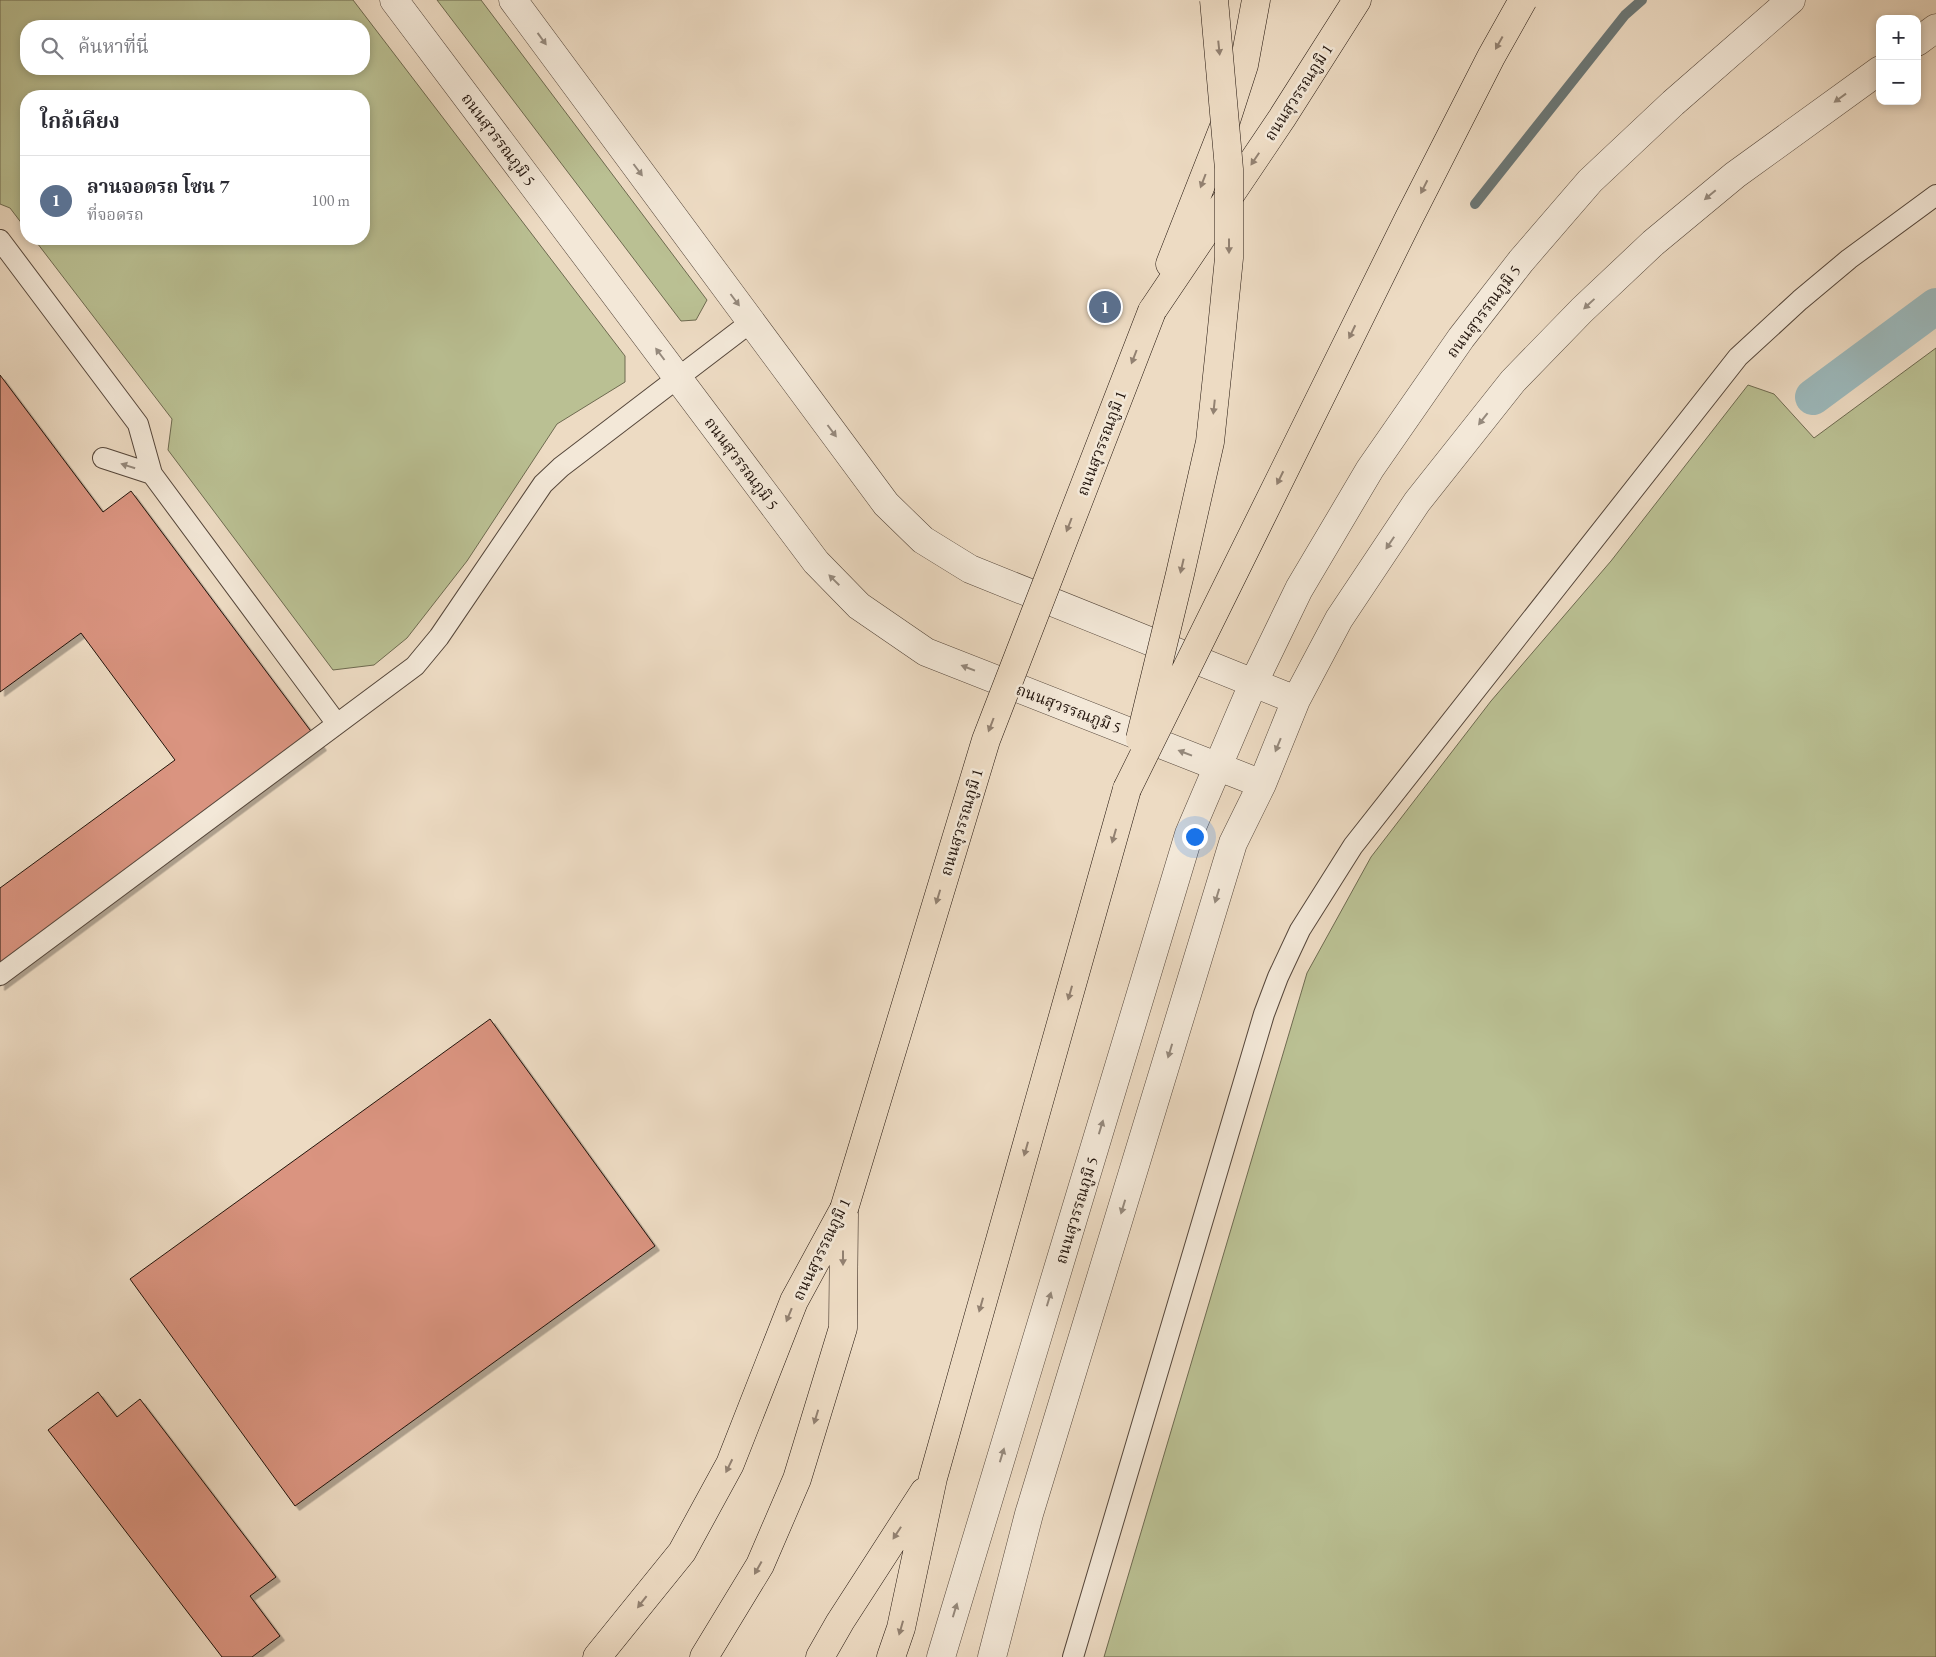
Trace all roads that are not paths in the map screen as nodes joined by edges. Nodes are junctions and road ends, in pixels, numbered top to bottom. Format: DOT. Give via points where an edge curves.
graph roads {
  1 [pos="394,0"];
  2 [pos="513,0"];
  3 [pos="1214,0"];
  4 [pos="1256,0"];
  5 [pos="1357,0"];
  6 [pos="1523,0"];
  7 [pos="1791,0"];
  8 [pos="1936,28"];
  9 [pos="1921,39"];
  10 [pos="1876,73"];
  11 [pos="1936,194"];
  12 [pos="0,240"];
  13 [pos="1152,311"];
  14 [pos="751,322"];
  15 [pos="678,378"];
  16 [pos="103,458"];
  17 [pos="152,474"];
  18 [pos="1253,684"];
  19 [pos="1296,700"];
  20 [pos="337,724"];
  21 [pos="1218,765"];
  22 [pos="1262,784"];
  23 [pos="1128,789"];
  24 [pos="0,975"];
  25 [pos="844,1210"];
  26 [pos="933,1478"];
  27 [pos="597,1657"];
  28 [pos="704,1657"];
  29 [pos="820,1657"];
  30 [pos="891,1657"];
  31 [pos="941,1657"];
  32 [pos="992,1657"];
  33 [pos="1073,1657"];
  15 -- 1 [label="street, ถนนสุวรรณภูมิ 5, one-way"];
  2 -- 14 [label="street, one-way"];
  3 -- 23 [label="highway, one-way, bridge" via="1229,169 1229,258 1210,442"];
  4 -- 13 [label="highway, one-way, bridge" via="1244,65 1225,124"];
  5 -- 13 [label="highway, ถนนสุวรรณภูมิ 1, one-way, bridge"];
  6 -- 23 [label="highway, one-way, bridge" via="1409,218"];
  7 -- 18 [label="street, ถนนสุวรรณภูมิ 5" via="1590,181 1509,276 1461,338 1370,470 1299,590"];
  8 -- 9 [label="street"];
  10 -- 19 [label="street, one-way" via="1735,175 1653,243 1513,381 1417,502 1339,619"];
  11 -- 33 [label="lane" via="1849,259 1738,357 1353,846 1300,930 1264,1014"];
  12 -- 17 [label="lane" via="138,424"];
  13 -- 25 [label="highway, ถนนสุวรรณภูมิ 1, one-way, bridge" via="986,740"];
  14 -- 15 [label="lane"];
  14 -- 18 [label="street, one-way" via="886,504 923,540 970,569"];
  15 -- 20 [label="lane" via="561,466 543,484 439,637 415,666"];
  21 -- 15 [label="street, ถนนสุวรรณภูมิ 5, one-way" via="926,652 859,606 816,562"];
  17 -- 16 [label="lane, one-way"];
  17 -- 20 [label="lane"];
  18 -- 19 [label="street"];
  18 -- 21 [label="street, ถนนสุวรรณภูมิ 5"];
  19 -- 22 [label="street, one-way"];
  20 -- 24 [label="lane"];
  21 -- 22 [label="street, ถนนสุวรรณภูมิ 5"];
  31 -- 21 [label="street, ถนนสุวรรณภูมิ 5, one-way" via="1189,834"];
  22 -- 32 [label="street, one-way" via="1233,843 1029,1514"];
  23 -- 26 [label="highway, one-way"];
  25 -- 27 [label="highway, ถนนสุวรรณภูมิ 1, one-way" via="794,1302 730,1464 682,1552"];
  25 -- 28 [label="highway, one-way" via="843,1328 797,1479 760,1566"];
  26 -- 29 [label="highway, one-way"];
  26 -- 30 [label="highway, one-way" via="902,1628"];
}
